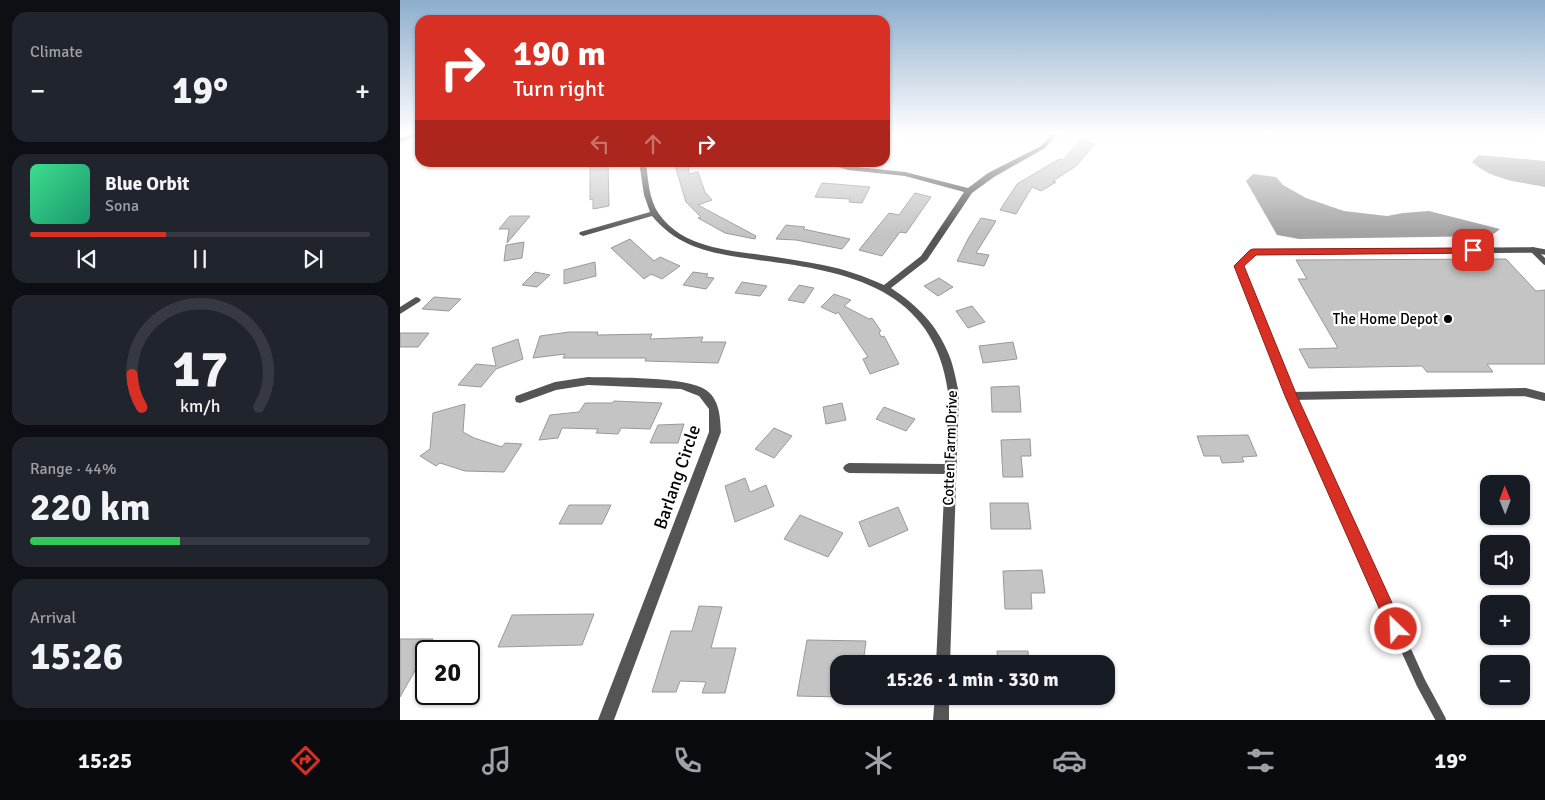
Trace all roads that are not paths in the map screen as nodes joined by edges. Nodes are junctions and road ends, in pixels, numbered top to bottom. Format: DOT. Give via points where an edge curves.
graph roads {
  1 [pos="643,168"];
  2 [pos="846,168"];
  3 [pos="1004,168"];
  4 [pos="969,191"];
  5 [pos="654,213"];
  6 [pos="584,234"];
  7 [pos="1533,250"];
  8 [pos="1545,252"];
  9 [pos="1545,262"];
  10 [pos="886,288"];
  11 [pos="416,300"];
  12 [pos="400,311"];
  13 [pos="1291,396"];
  14 [pos="1545,398"];
  15 [pos="520,399"];
  16 [pos="849,468"];
  17 [pos="949,469"];
  18 [pos="943,655"];
  19 [pos="942,705"];
  20 [pos="606,720"];
  21 [pos="941,720"];
  22 [pos="1441,720"];
  1 -- 5 [label="street, Cotten Farm Drive"];
  2 -- 4 [label="street" via="905,174"];
  3 -- 4 [label="street"];
  4 -- 10 [label="street" via="924,258"];
  5 -- 6 [label="street"];
  5 -- 10 [label="street, Cotten Farm Drive" via="674,233 701,247 834,269"];
  7 -- 8 [label="lane"];
  7 -- 9 [label="lane"];
  7 -- 13 [label="lane" via="1253,252 1238,266"];
  10 -- 17 [label="street, Cotten Farm Drive" via="916,311 937,338 945,355 954,392"];
  11 -- 12 [label="street"];
  13 -- 14 [label="lane" via="1525,392"];
  13 -- 22 [label="lane" via="1420,683"];
  15 -- 20 [label="street, Barlang Circle" via="554,386 588,381 682,384 703,393 714,408 715,432"];
  16 -- 17 [label="street"];
  17 -- 18 [label="street, Cotten Farm Drive"];
  19 -- 21 [label="street"];
}
